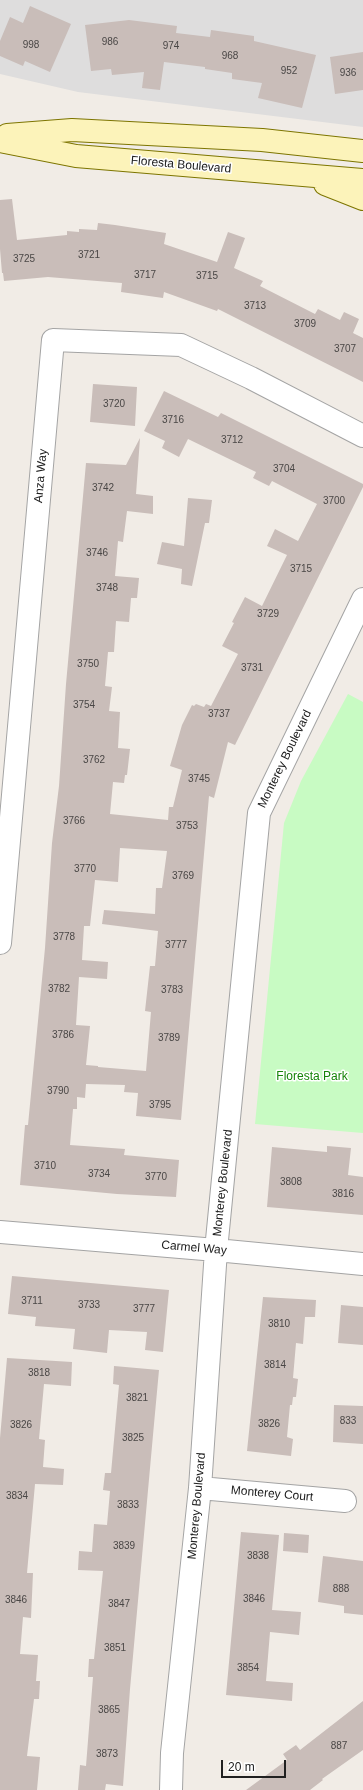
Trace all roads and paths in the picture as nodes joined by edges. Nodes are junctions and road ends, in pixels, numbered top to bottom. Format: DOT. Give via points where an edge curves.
graph roads {
  1 [pos="0,136"];
  2 [pos="0,141"];
  3 [pos="363,151"];
  4 [pos="300,174"];
  5 [pos="363,180"];
  6 [pos="363,198"];
  7 [pos="363,436"];
  8 [pos="363,599"];
  9 [pos="0,943"];
  10 [pos="0,1232"];
  11 [pos="216,1250"];
  12 [pos="363,1264"];
  13 [pos="200,1488"];
  14 [pos="345,1501"];
  15 [pos="171,1790"];
  1 -- 3 [label="street" via="72,130 262,140"];
  2 -- 4 [label="street, Floresta Boulevard" via="76,156"];
  4 -- 5 [label="street, Floresta Boulevard"];
  4 -- 6 [label="street"];
  7 -- 9 [label="street, Anza Way" via="181,345 53,340"];
  8 -- 11 [label="street, Monterey Boulevard" via="259,813"];
  10 -- 11 [label="street, Carmel Way"];
  11 -- 12 [label="street, Carmel Way"];
  11 -- 13 [label="street, Monterey Boulevard"];
  13 -- 14 [label="street, Monterey Court"];
  13 -- 15 [label="street, Monterey Boulevard" via="172,1754"];
}
